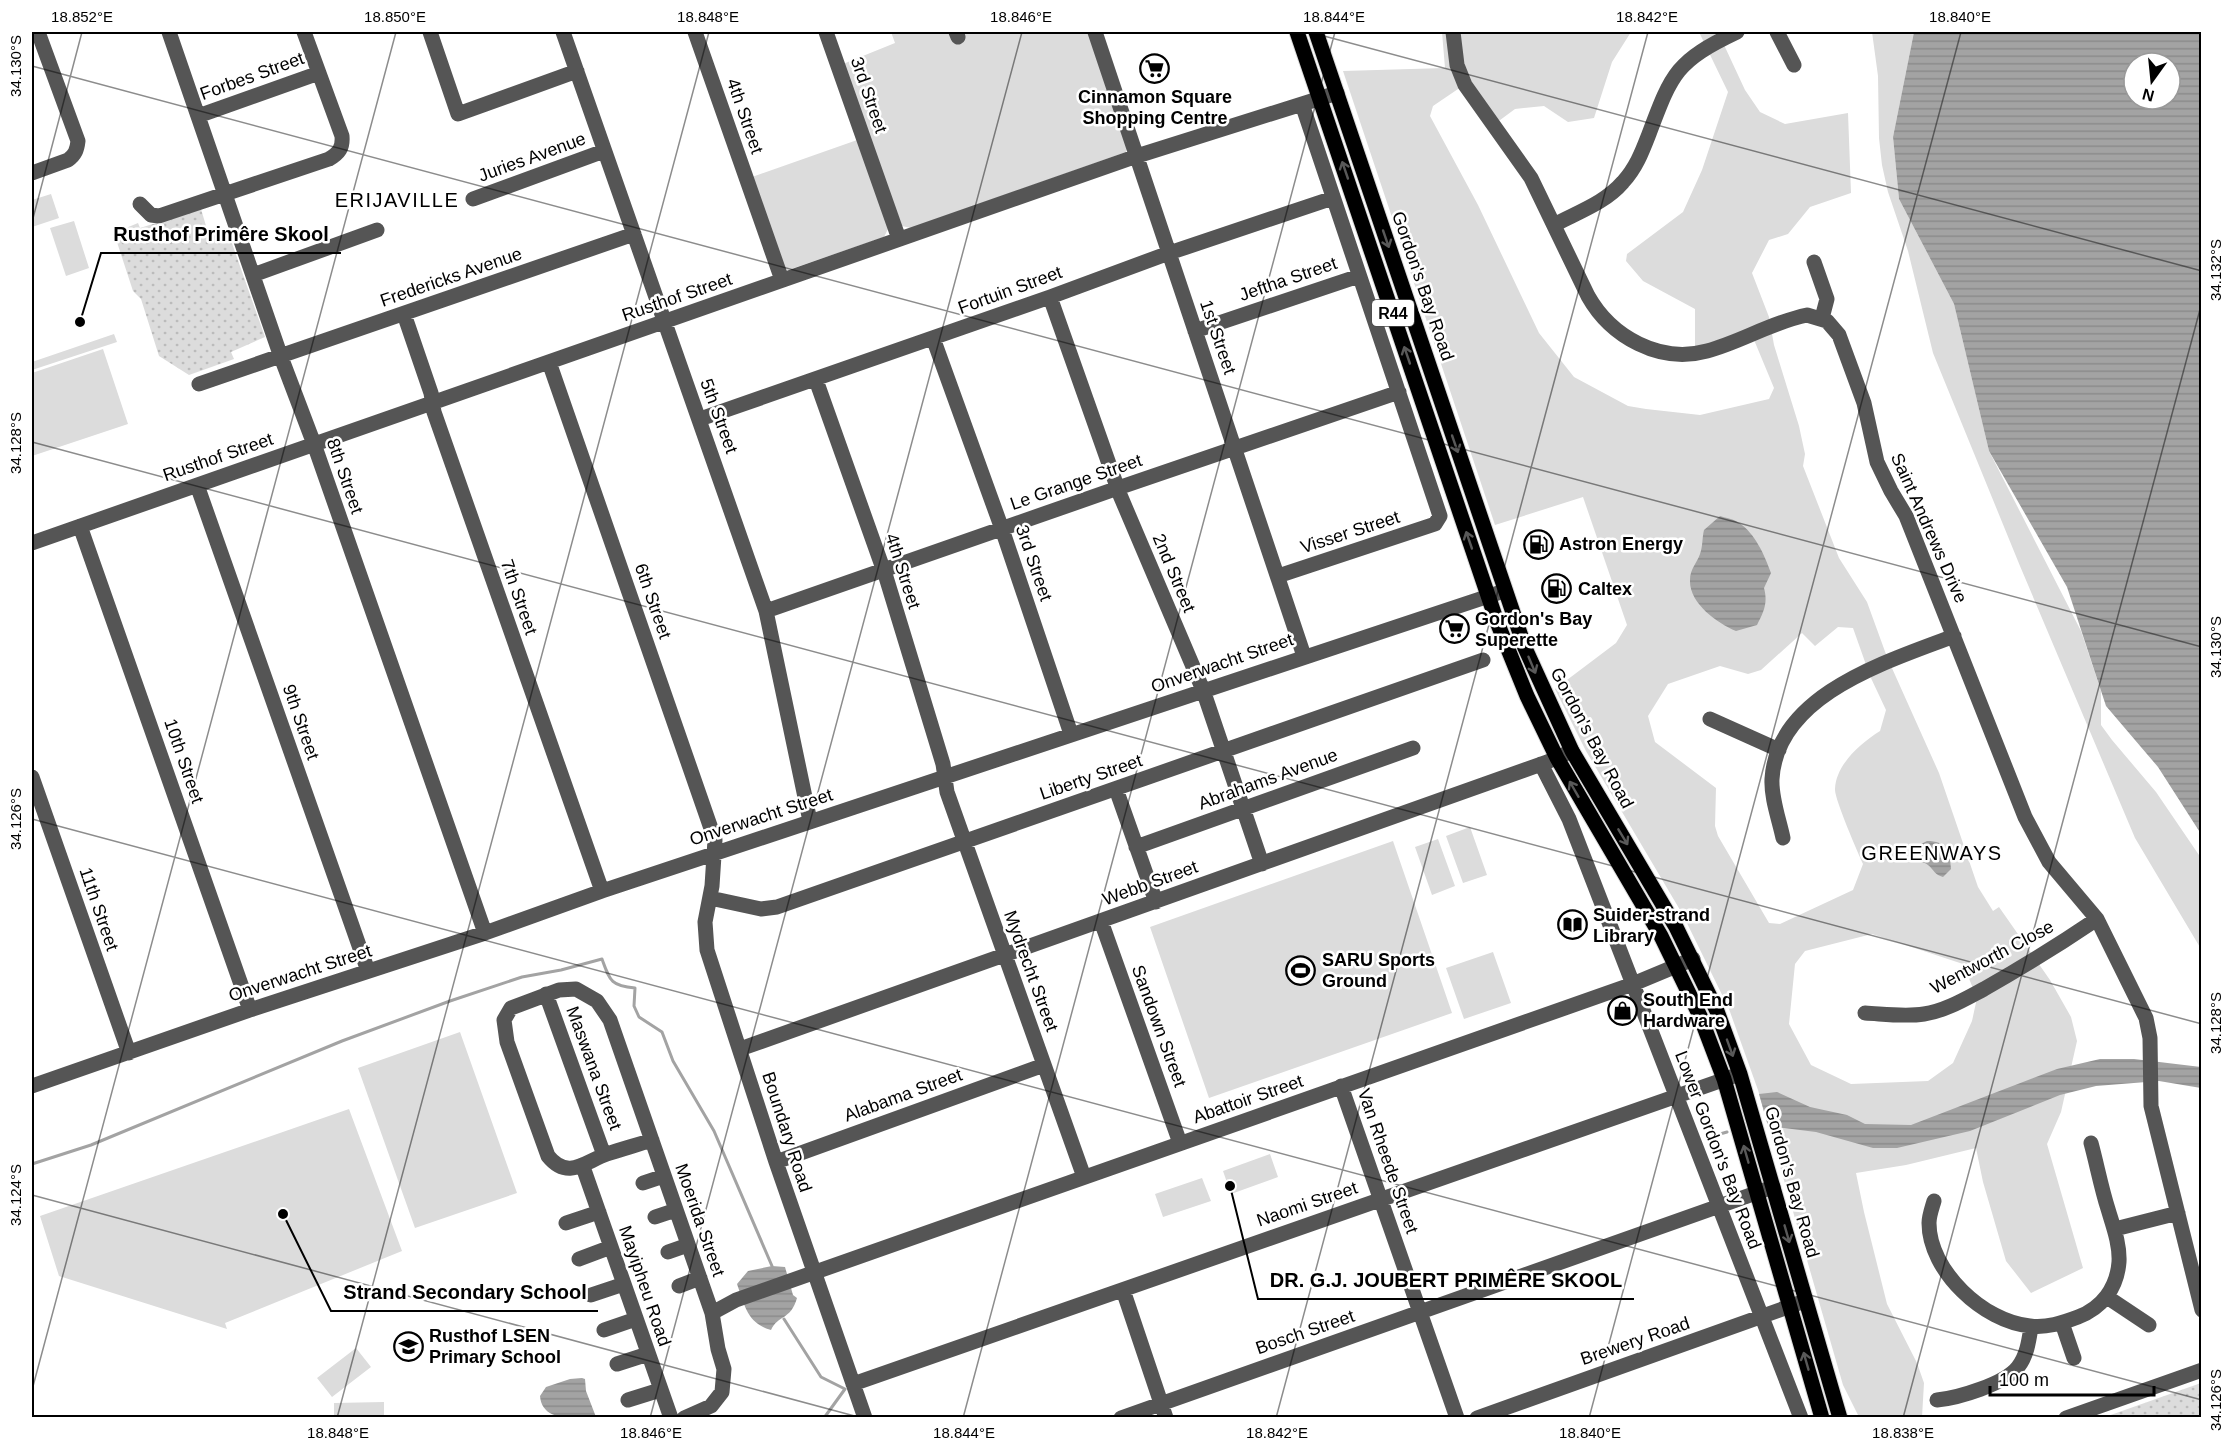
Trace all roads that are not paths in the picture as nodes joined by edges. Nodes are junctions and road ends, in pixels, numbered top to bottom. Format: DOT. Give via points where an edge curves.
graph roads {
  1 [pos="38,32"];
  2 [pos="169,32"];
  3 [pos="304,32"];
  4 [pos="431,32"];
  5 [pos="563,32"];
  6 [pos="695,32"];
  7 [pos="826,32"];
  8 [pos="1095,32"];
  9 [pos="1297,32"];
  10 [pos="1316,32"];
  11 [pos="1453,32"];
  12 [pos="1737,32"];
  13 [pos="1777,32"];
  14 [pos="1794,65"];
  15 [pos="577,71"];
  16 [pos="319,73"];
  17 [pos="1337,93"];
  18 [pos="1319,98"];
  19 [pos="1302,104"];
  20 [pos="198,116"];
  21 [pos="604,151"];
  22 [pos="1137,156"];
  23 [pos="32,173"];
  24 [pos="224,194"];
  25 [pos="1333,198"];
  26 [pos="472,199"];
  27 [pos="140,204"];
  28 [pos="1554,225"];
  29 [pos="377,230"];
  30 [pos="634,234"];
  31 [pos="899,239"];
  32 [pos="1169,253"];
  33 [pos="1814,262"];
  34 [pos="253,275"];
  35 [pos="1359,276"];
  36 [pos="782,280"];
  37 [pos="1050,297"];
  38 [pos="404,314"];
  39 [pos="1822,318"];
  40 [pos="664,321"];
  41 [pos="1196,331"];
  42 [pos="933,338"];
  43 [pos="280,357"];
  44 [pos="549,362"];
  45 [pos="816,380"];
  46 [pos="199,384"];
  47 [pos="1399,392"];
  48 [pos="433,403"];
  49 [pos="700,419"];
  50 [pos="1447,419"];
  51 [pos="1431,424"];
  52 [pos="314,444"];
  53 [pos="1235,447"];
  54 [pos="197,485"];
  55 [pos="1118,488"];
  56 [pos="80,526"];
  57 [pos="1002,529"];
  58 [pos="32,543"];
  59 [pos="883,570"];
  60 [pos="1278,576"];
  61 [pos="1504,591"];
  62 [pos="1488,595"];
  63 [pos="766,611"];
  64 [pos="1954,636"];
  65 [pos="1304,656"];
  66 [pos="1483,660"];
  67 [pos="1203,690"];
  68 [pos="1710,719"];
  69 [pos="1071,734"];
  70 [pos="1413,748"];
  71 [pos="1779,750"];
  72 [pos="1572,751"];
  73 [pos="1223,752"];
  74 [pos="1557,759"];
  75 [pos="1541,764"];
  76 [pos="32,777"];
  77 [pos="944,777"];
  78 [pos="1116,789"];
  79 [pos="1243,809"];
  80 [pos="810,821"];
  81 [pos="1783,838"];
  82 [pos="964,842"];
  83 [pos="1136,847"];
  84 [pos="714,854"];
  85 [pos="1262,864"];
  86 [pos="602,891"];
  87 [pos="710,898"];
  88 [pos="1156,902"];
  89 [pos="2097,919"];
  90 [pos="1101,921"];
  91 [pos="486,933"];
  92 [pos="1005,955"];
  93 [pos="1693,960"];
  94 [pos="1678,967"];
  95 [pos="368,971"];
  96 [pos="1633,984"];
  97 [pos="546,994"];
  98 [pos="250,1010"];
  99 [pos="1864,1012"];
  100 [pos="740,1049"];
  101 [pos="129,1053"];
  102 [pos="1044,1065"];
  103 [pos="1740,1074"];
  104 [pos="1724,1079"];
  105 [pos="32,1086"];
  106 [pos="1341,1086"];
  107 [pos="1676,1096"];
  108 [pos="652,1140"];
  109 [pos="1180,1143"];
  110 [pos="2091,1143"];
  111 [pos="604,1155"];
  112 [pos="776,1162"];
  113 [pos="583,1167"];
  114 [pos="664,1176"];
  115 [pos="1084,1177"];
  116 [pos="643,1183"];
  117 [pos="1773,1187"];
  118 [pos="1757,1193"];
  119 [pos="1381,1199"];
  120 [pos="1934,1201"];
  121 [pos="1719,1206"];
  122 [pos="676,1210"];
  123 [pos="599,1212"];
  124 [pos="2178,1213"];
  125 [pos="655,1217"];
  126 [pos="567,1223"];
  127 [pos="2115,1229"];
  128 [pos="688,1245"];
  129 [pos="611,1247"];
  130 [pos="668,1252"];
  131 [pos="579,1259"];
  132 [pos="814,1272"];
  133 [pos="700,1278"];
  134 [pos="624,1284"];
  135 [pos="679,1286"];
  136 [pos="1123,1290"];
  137 [pos="591,1295"];
  138 [pos="2107,1297"];
  139 [pos="1806,1300"];
  140 [pos="1790,1306"];
  141 [pos="2202,1310"];
  142 [pos="1420,1312"];
  143 [pos="712,1313"];
  144 [pos="1762,1317"];
  145 [pos="636,1319"];
  146 [pos="2062,1323"];
  147 [pos="2149,1325"];
  148 [pos="2031,1327"];
  149 [pos="604,1330"];
  150 [pos="648,1354"];
  151 [pos="2074,1358"];
  152 [pos="617,1365"];
  153 [pos="2202,1370"];
  154 [pos="853,1384"];
  155 [pos="660,1390"];
  156 [pos="628,1400"];
  157 [pos="1937,1400"];
  158 [pos="1164,1410"];
  159 [pos="1838,1410"];
  160 [pos="671,1418"];
  161 [pos="684,1418"];
  162 [pos="865,1418"];
  163 [pos="1121,1418"];
  164 [pos="1457,1418"];
  165 [pos="1477,1418"];
  166 [pos="1801,1418"];
  167 [pos="1822,1418"];
  168 [pos="1845,1418"];
  169 [pos="2066,1418"];
  1 -- 23 [label="street" via="78,141 68,160"];
  2 -- 20 [label="street, 8th Street"];
  3 -- 16 [label="street"];
  4 -- 15 [label="street" via="458,114"];
  5 -- 15 [label="street, 5th Street"];
  6 -- 36 [label="street, 4th Street"];
  7 -- 31 [label="street, 3rd Street"];
  8 -- 22 [label="street, 1st Street"];
  9 -- 18 [label="main road, Gordon's Bay Road / R44"];
  10 -- 17 [label="main road, Gordon's Bay Road / R44"];
  11 -- 28 [label="street" via="1457,65 1465,85 1531,177"];
  12 -- 28 [label="street" via="1698,51 1677,72 1641,155 1624,182 1599,202"];
  13 -- 14 [label="street"];
  15 -- 21 [label="street, 5th Street"];
  16 -- 20 [label="street, Forbes Street"];
  16 -- 24 [label="street" via="342,136 340,149 329,159"];
  17 -- 18 [label="street, Rusthof Street"];
  17 -- 50 [label="main road, Gordon's Bay Road / R44, one-way"];
  18 -- 19 [label="street, Rusthof Street"];
  51 -- 18 [label="main road, Gordon's Bay Road / R44, one-way"];
  19 -- 22 [label="street, Rusthof Street"];
  19 -- 25 [label="street"];
  20 -- 24 [label="street, 8th Street"];
  21 -- 26 [label="street, Juries Avenue"];
  21 -- 30 [label="street, 5th Street"];
  22 -- 31 [label="street, Rusthof Street"];
  22 -- 32 [label="street, 1st Street"];
  24 -- 27 [label="street" via="159,216"];
  24 -- 34 [label="street, 8th Street"];
  25 -- 32 [label="street, Fortuin Street"];
  25 -- 35 [label="street"];
  28 -- 39 [label="street" via="1596,310 1615,330 1645,347 1695,353 1802,316"];
  29 -- 34 [label="street"];
  30 -- 38 [label="street, Fredericks Avenue"];
  30 -- 40 [label="street, 5th Street"];
  31 -- 36 [label="street, Rusthof Street"];
  32 -- 37 [label="street, Fortuin Street"];
  32 -- 41 [label="street, 1st Street"];
  33 -- 39 [label="street" via="1827,299"];
  34 -- 43 [label="street, 8th Street"];
  35 -- 41 [label="street, Jeftha Street"];
  35 -- 47 [label="street"];
  36 -- 40 [label="street, Rusthof Street"];
  37 -- 42 [label="street, Fortuin Street"];
  37 -- 55 [label="street, 2nd Street"];
  38 -- 43 [label="street, Fredericks Avenue"];
  38 -- 48 [label="street, 7th Street"];
  39 -- 64 [label="street, Saint Andrews Drive" via="1839,335 1864,403 1877,462 1906,516"];
  40 -- 44 [label="street, Rusthof Street"];
  40 -- 49 [label="street, 5th Street"];
  41 -- 53 [label="street, 1st Street"];
  42 -- 45 [label="street, Fortuin Street"];
  42 -- 57 [label="street, 3rd Street"];
  43 -- 46 [label="street, Fredericks Avenue"];
  43 -- 52 [label="street, 8th Street"];
  44 -- 48 [label="street, Rusthof Street"];
  44 -- 84 [label="street, 6th Street" via="716,840"];
  45 -- 49 [label="street, Fortuin Street"];
  45 -- 59 [label="street, 4th Street"];
  47 -- 53 [label="street, Le Grange Street"];
  47 -- 60 [label="street, Visser Street" via="1440,519 1435,524"];
  48 -- 52 [label="street, Rusthof Street"];
  48 -- 86 [label="street, 7th Street"];
  49 -- 63 [label="street, 5th Street"];
  50 -- 51 [label="main road"];
  50 -- 61 [label="main road, Gordon's Bay Road / R44, one-way"];
  62 -- 51 [label="main road, Gordon's Bay Road / R44, one-way"];
  52 -- 54 [label="street, Rusthof Street"];
  52 -- 91 [label="street, 8th Street"];
  53 -- 55 [label="street, Le Grange Street"];
  53 -- 60 [label="street, 1st Street"];
  54 -- 56 [label="street, Rusthof Street"];
  54 -- 95 [label="street, 9th Street"];
  55 -- 57 [label="street, Le Grange Street"];
  55 -- 67 [label="street, 2nd Street"];
  56 -- 58 [label="street, Rusthof Street"];
  56 -- 98 [label="street, 10th Street"];
  57 -- 59 [label="street, Le Grange Street"];
  57 -- 69 [label="street, 3rd Street"];
  59 -- 63 [label="street, Le Grange Street"];
  59 -- 77 [label="street, 4th Street"];
  60 -- 65 [label="street, 1st Street"];
  61 -- 62 [label="street, Onverwacht Street"];
  61 -- 72 [label="main road, Gordon's Bay Road / R44, one-way" via="1537,677"];
  62 -- 65 [label="street, Onverwacht Street"];
  62 -- 74 [label="main road, Gordon's Bay Road / R44" via="1518,675"];
  63 -- 80 [label="street, 5th Street"];
  64 -- 71 [label="street" via="1887,662 1829,692 1794,724"];
  64 -- 89 [label="street, Saint Andrews Drive" via="2033,834 2055,870"];
  65 -- 67 [label="street, Onverwacht Street"];
  66 -- 73 [label="street, Liberty Street"];
  67 -- 69 [label="street, Onverwacht Street"];
  67 -- 73 [label="street, 2nd Street"];
  68 -- 71 [label="street"];
  69 -- 77 [label="street, Onverwacht Street"];
  70 -- 79 [label="street, Abrahams Avenue"];
  71 -- 81 [label="street" via="1772,788"];
  72 -- 74 [label="street, Webb Street"];
  72 -- 93 [label="main road, Gordon's Bay Road / R44, one-way"];
  73 -- 78 [label="street, Liberty Street"];
  73 -- 79 [label="street, 2nd Street"];
  74 -- 75 [label="street, Webb Street"];
  94 -- 74 [label="main road, Gordon's Bay Road / R44, one-way"];
  75 -- 85 [label="street, Webb Street"];
  75 -- 96 [label="street, Lower Gordon's Bay Road" via="1569,819"];
  76 -- 101 [label="street, 11th Street"];
  77 -- 80 [label="street, Onverwacht Street"];
  77 -- 82 [label="street, Mydrecht Street"];
  78 -- 82 [label="street, Liberty Street"];
  78 -- 83 [label="street"];
  79 -- 83 [label="street, Abrahams Avenue"];
  79 -- 85 [label="street, 2nd Street"];
  80 -- 84 [label="street, Onverwacht Street"];
  82 -- 87 [label="street, Liberty Street" via="777,908 761,909"];
  82 -- 92 [label="street, Mydrecht Street"];
  83 -- 88 [label="street"];
  84 -- 86 [label="street, Onverwacht Street"];
  84 -- 87 [label="street, Boundary Road"];
  85 -- 88 [label="street, Webb Street"];
  86 -- 91 [label="street, Onverwacht Street"];
  87 -- 100 [label="street, Boundary Road" via="705,922 707,950"];
  88 -- 90 [label="street, Webb Street"];
  89 -- 99 [label="street, Wentworth Close" via="2030,963 1940,1010 1911,1015"];
  89 -- 124 [label="street, Saint Andrews Drive" via="2146,1018 2152,1113"];
  90 -- 92 [label="street, Webb Street"];
  90 -- 109 [label="street, Sandown Street"];
  91 -- 95 [label="street, Onverwacht Street"];
  92 -- 100 [label="street, Webb Street"];
  92 -- 102 [label="street, Mydrecht Street"];
  93 -- 94 [label="street, Abattoir Street"];
  93 -- 103 [label="main road, Gordon's Bay Road / R44, one-way"];
  94 -- 96 [label="street, Abattoir Street"];
  94 -- 104 [label="main road, Gordon's Bay Road / R44"];
  95 -- 98 [label="street, Onverwacht Street"];
  96 -- 106 [label="street, Abattoir Street"];
  96 -- 107 [label="street, Lower Gordon's Bay Road"];
  97 -- 108 [label="street, Moerida Street" via="576,989 603,1007"];
  97 -- 111 [label="street, Maswana Street"];
  97 -- 113 [label="street, Moerida Street" via="511,1008 504,1020 504,1030 548,1156 566,1168"];
  98 -- 101 [label="street, Onverwacht Street"];
  100 -- 112 [label="street, Boundary Road"];
  101 -- 105 [label="street, Onverwacht Street"];
  102 -- 112 [label="street, Alabama Street"];
  102 -- 115 [label="street, Mydrecht Street"];
  103 -- 104 [label="street, Naomi Street"];
  103 -- 117 [label="main road, Gordon's Bay Road / R44"];
  104 -- 107 [label="street, Naomi Street"];
  118 -- 104 [label="main road, Gordon's Bay Road / R44, one-way"];
  106 -- 109 [label="street, Abattoir Street"];
  106 -- 119 [label="street, Van Rheede Street"];
  107 -- 119 [label="street, Naomi Street"];
  107 -- 121 [label="street, Lower Gordon's Bay Road"];
  108 -- 111 [label="street"];
  108 -- 114 [label="street, Moerida Street"];
  109 -- 115 [label="street, Abattoir Street"];
  110 -- 127 [label="street"];
  111 -- 113 [label="street"];
  112 -- 132 [label="street, Boundary Road"];
  113 -- 123 [label="street, Mayipheu Road"];
  114 -- 116 [label="street"];
  114 -- 122 [label="street, Moerida Street"];
  115 -- 132 [label="street, Abattoir Street"];
  117 -- 118 [label="street, Bosch Street"];
  117 -- 139 [label="main road, Gordon's Bay Road / R44, one-way"];
  118 -- 121 [label="street, Bosch Street"];
  118 -- 140 [label="main road, Gordon's Bay Road / R44"];
  119 -- 136 [label="street, Naomi Street"];
  119 -- 142 [label="street, Van Rheede Street"];
  120 -- 148 [label="street" via="1929,1223 1931,1237 1949,1276 1990,1314"];
  121 -- 142 [label="street, Bosch Street"];
  121 -- 144 [label="street, Lower Gordon's Bay Road"];
  122 -- 125 [label="street"];
  122 -- 128 [label="street, Moerida Street"];
  123 -- 126 [label="street"];
  123 -- 129 [label="street, Mayipheu Road"];
  124 -- 127 [label="street"];
  124 -- 141 [label="street, Saint Andrews Drive"];
  127 -- 138 [label="street" via="2119,1264"];
  128 -- 130 [label="street"];
  128 -- 133 [label="street, Moerida Street"];
  129 -- 131 [label="street"];
  129 -- 134 [label="street, Mayipheu Road"];
  132 -- 143 [label="street, Abattoir Street" via="740,1298"];
  132 -- 154 [label="street, Boundary Road"];
  133 -- 135 [label="street"];
  133 -- 143 [label="street, Moerida Street"];
  134 -- 137 [label="street"];
  134 -- 145 [label="street, Mayipheu Road"];
  136 -- 154 [label="street, Naomi Street"];
  136 -- 158 [label="street"];
  138 -- 146 [label="street" via="2087,1313"];
  138 -- 147 [label="street"];
  139 -- 140 [label="street, Brewery Road"];
  139 -- 159 [label="main road, Gordon's Bay Road / R44"];
  140 -- 144 [label="street, Brewery Road"];
  167 -- 140 [label="main road, Gordon's Bay Road / R44, one-way"];
  142 -- 158 [label="street, Bosch Street"];
  142 -- 164 [label="street, Van Rheede Street"];
  143 -- 161 [label="street, Moerida Street" via="724,1369 722,1392 711,1406"];
  144 -- 165 [label="street, Brewery Road"];
  144 -- 166 [label="street, Lower Gordon's Bay Road"];
  145 -- 149 [label="street"];
  145 -- 150 [label="street, Mayipheu Road"];
  146 -- 148 [label="street"];
  146 -- 151 [label="street"];
  148 -- 157 [label="street" via="2022,1361 2013,1373 1953,1398"];
  150 -- 152 [label="street"];
  150 -- 155 [label="street, Mayipheu Road"];
  153 -- 169 [label="street"];
  154 -- 162 [label="street, Boundary Road"];
  155 -- 156 [label="street"];
  155 -- 160 [label="street, Mayipheu Road"];
  158 -- 163 [label="street, Bosch Street"];
  159 -- 168 [label="main road, Gordon's Bay Road"];
}
